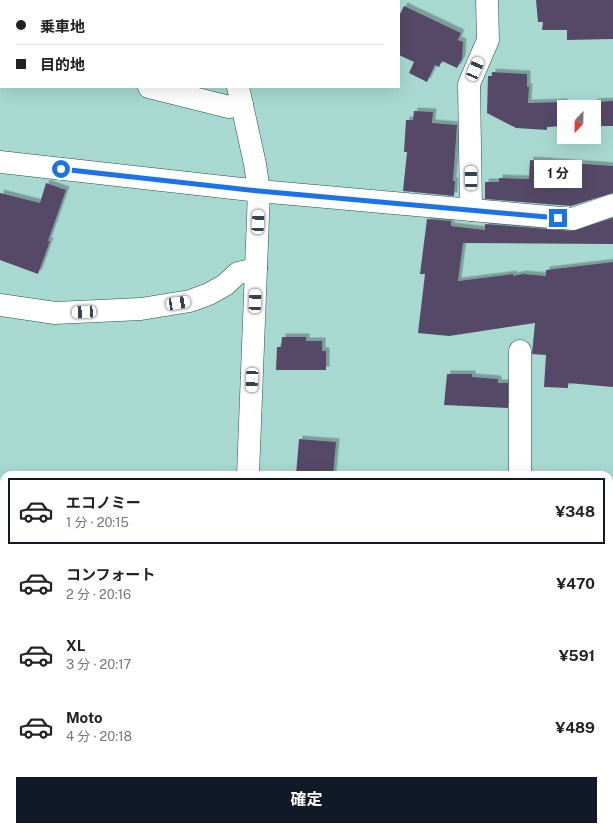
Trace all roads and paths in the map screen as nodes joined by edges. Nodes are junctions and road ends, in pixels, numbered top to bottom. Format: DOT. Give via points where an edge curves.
graph roads {
  1 [pos="487,0"];
  2 [pos="153,88"];
  3 [pos="240,96"];
  4 [pos="0,162"];
  5 [pos="259,191"];
  6 [pos="613,204"];
  7 [pos="471,210"];
  8 [pos="256,270"];
  9 [pos="0,305"];
  10 [pos="520,351"];
  11 [pos="248,471"];
  12 [pos="520,471"];
  1 -- 7 [label="street" via="488,40 469,84"];
  2 -- 3 [label="street" via="229,107"];
  3 -- 5 [label="street"];
  4 -- 5 [label="street"];
  5 -- 7 [label="street"];
  5 -- 8 [label="street"];
  6 -- 7 [label="street" via="573,219"];
  8 -- 9 [label="street" via="238,272 225,285 190,301 141,309 55,313"];
  8 -- 11 [label="street"];
  10 -- 12 [label="street"];
}
